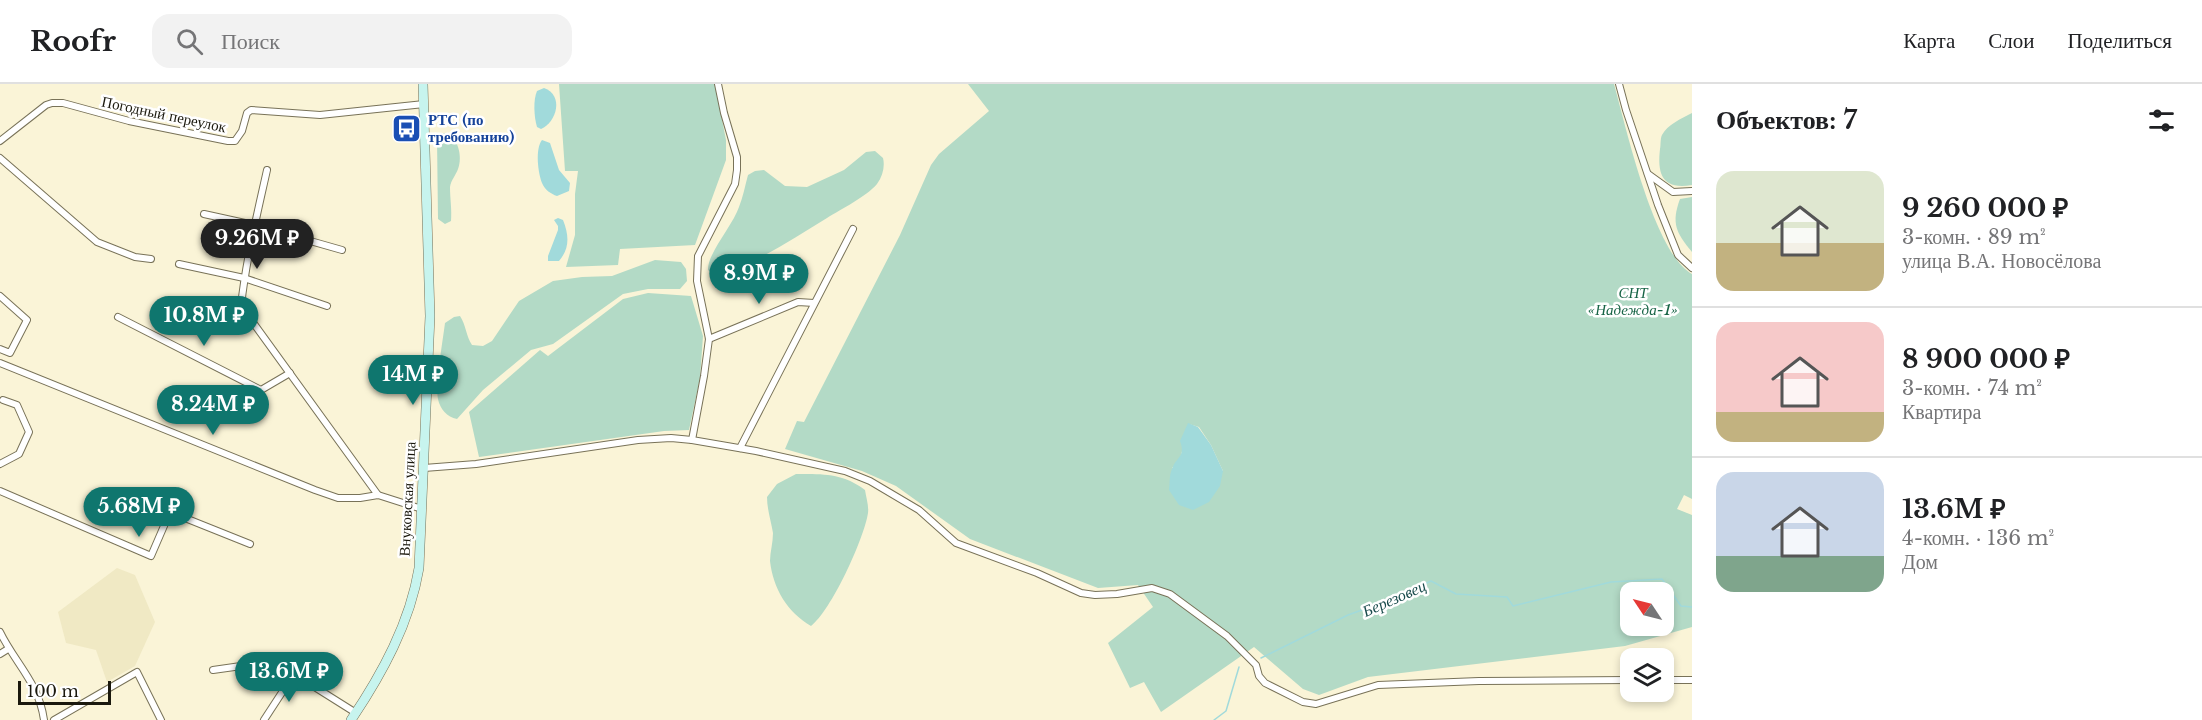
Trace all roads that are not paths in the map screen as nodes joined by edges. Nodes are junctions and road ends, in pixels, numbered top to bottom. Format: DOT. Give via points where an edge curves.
graph roads {
  1 [pos="423,84"];
  2 [pos="718,84"];
  3 [pos="1619,84"];
  4 [pos="424,104"];
  5 [pos="0,141"];
  6 [pos="0,158"];
  7 [pos="267,170"];
  8 [pos="1647,173"];
  9 [pos="1692,190"];
  10 [pos="204,214"];
  11 [pos="254,225"];
  12 [pos="853,229"];
  13 [pos="342,250"];
  14 [pos="150,260"];
  15 [pos="179,264"];
  16 [pos="1692,268"];
  17 [pos="244,278"];
  18 [pos="0,296"];
  19 [pos="814,303"];
  20 [pos="327,306"];
  21 [pos="118,317"];
  22 [pos="709,339"];
  23 [pos="0,349"];
  24 [pos="0,363"];
  25 [pos="290,373"];
  26 [pos="1,401"];
  27 [pos="692,440"];
  28 [pos="740,448"];
  29 [pos="0,464"];
  30 [pos="424,468"];
  31 [pos="0,491"];
  32 [pos="378,495"];
  33 [pos="422,509"];
  34 [pos="250,544"];
  35 [pos="0,632"];
  36 [pos="8,649"];
  37 [pos="0,654"];
  38 [pos="213,670"];
  39 [pos="294,674"];
  40 [pos="1620,680"];
  41 [pos="1674,680"];
  42 [pos="1692,680"];
  43 [pos="353,717"];
  44 [pos="44,720"];
  45 [pos="54,720"];
  46 [pos="161,720"];
  47 [pos="264,720"];
  1 -- 4 [label="main road, Внуковская улица"];
  2 -- 22 [label="street" via="737,170 735,183 699,256 697,281"];
  3 -- 8 [label="street"];
  4 -- 5 [label="street, Погодный переулок" via="320,115 251,110 238,138 228,141 52,103"];
  4 -- 30 [label="main road, Внуковская улица" via="430,316"];
  6 -- 14 [label="street" via="97,242"];
  7 -- 11 [label="street"];
  8 -- 9 [label="street" via="1673,192"];
  8 -- 16 [label="street" via="1678,255"];
  10 -- 11 [label="street"];
  11 -- 13 [label="street"];
  11 -- 17 [label="street"];
  12 -- 19 [label="street"];
  15 -- 17 [label="street"];
  17 -- 20 [label="street"];
  17 -- 25 [label="street" via="242,306"];
  18 -- 23 [label="street" via="27,320 10,353"];
  19 -- 22 [label="street" via="798,302"];
  19 -- 28 [label="street"];
  21 -- 25 [label="street" via="261,390"];
  22 -- 27 [label="street"];
  24 -- 32 [label="street" via="315,490 338,498"];
  25 -- 32 [label="street"];
  26 -- 29 [label="street" via="17,405 29,432 18,454"];
  27 -- 28 [label="street"];
  27 -- 30 [label="street" via="638,440"];
  28 -- 40 [label="street" via="845,471 870,481 919,510 956,543 1081,593 1116,594 1152,588 1170,594 1227,636 1256,665 1265,683 1303,702 1316,704 1378,685"];
  30 -- 33 [label="main road, Внуковская улица"];
  31 -- 34 [label="street" via="151,556 170,512"];
  32 -- 33 [label="street"];
  33 -- 43 [label="main road, Внуковская улица" via="419,568 412,600 389,656"];
  35 -- 36 [label="street"];
  36 -- 37 [label="street"];
  36 -- 44 [label="street" via="37,693"];
  38 -- 39 [label="street" via="262,663"];
  39 -- 43 [label="street"];
  39 -- 47 [label="street"];
  41 -- 42 [label="street"];
  45 -- 46 [label="street" via="137,672"];
}
